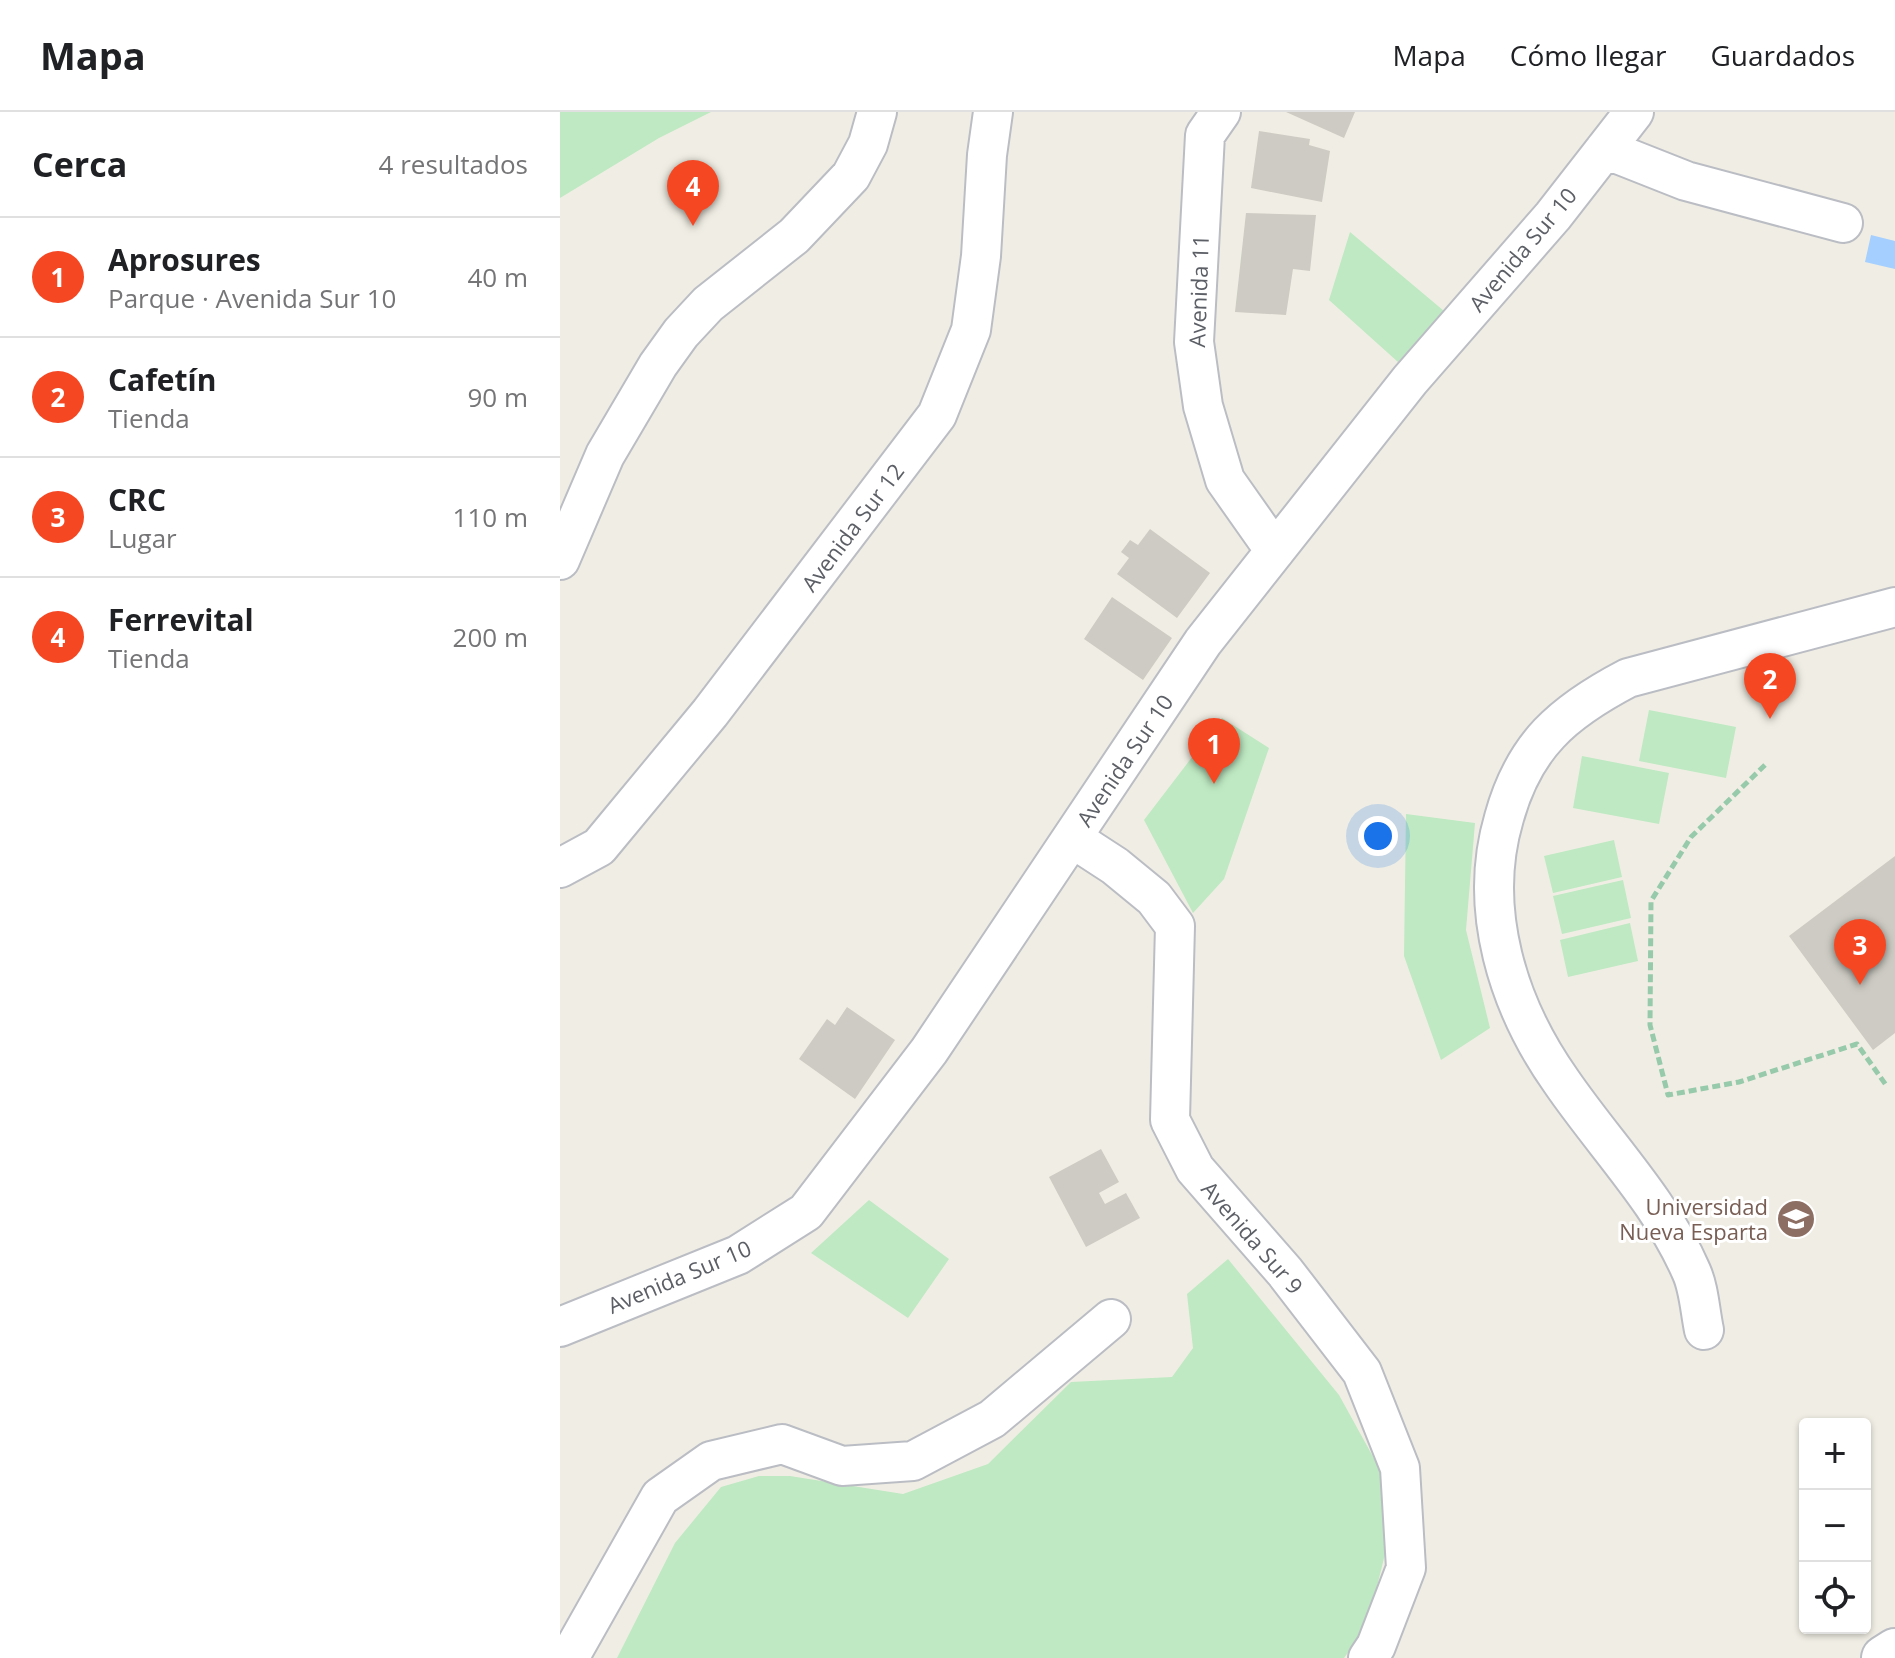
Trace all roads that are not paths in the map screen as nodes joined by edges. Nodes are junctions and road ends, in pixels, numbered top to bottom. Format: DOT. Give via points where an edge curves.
graph roads {
  1 [pos="877,112"];
  2 [pos="993,112"];
  3 [pos="1221,112"];
  4 [pos="1634,112"];
  5 [pos="1605,149"];
  6 [pos="1843,223"];
  7 [pos="1275,551"];
  8 [pos="560,560"];
  9 [pos="1895,607"];
  10 [pos="1072,838"];
  11 [pos="560,868"];
  12 [pos="1111,1319"];
  13 [pos="560,1327"];
  14 [pos="1704,1330"];
  15 [pos="1895,1651"];
  16 [pos="569,1658"];
  17 [pos="1368,1658"];
  18 [pos="1884,1658"];
  1 -- 8 [label="street" via="851,176 794,236 708,304 658,365 605,455"];
  2 -- 11 [label="street, Avenida Sur 12" via="971,330 937,415 710,713 599,847"];
  3 -- 7 [label="street, Avenida 11" via="1205,135 1194,342 1203,406 1225,480"];
  4 -- 5 [label="street, Avenida Sur 10"];
  5 -- 6 [label="street" via="1686,181"];
  5 -- 7 [label="street, Avenida Sur 10" via="1410,380"];
  7 -- 10 [label="street, Avenida Sur 10" via="1203,642"];
  9 -- 14 [label="street" via="1628,678 1588,699 1554,726 1528,760 1497,841 1496,928 1504,970 1521,1011 1559,1080 1655,1208 1692,1273"];
  10 -- 13 [label="street, Avenida Sur 10" via="929,1051 806,1212 738,1255"];
  10 -- 17 [label="street, Avenida Sur 9" via="1154,898 1175,926 1170,1120 1195,1169 1285,1272 1362,1372 1400,1468 1406,1568"];
  12 -- 16 [label="street" via="992,1419 913,1461 842,1466 782,1444 711,1461 660,1497"];
  15 -- 18 [label="main road"];
}
